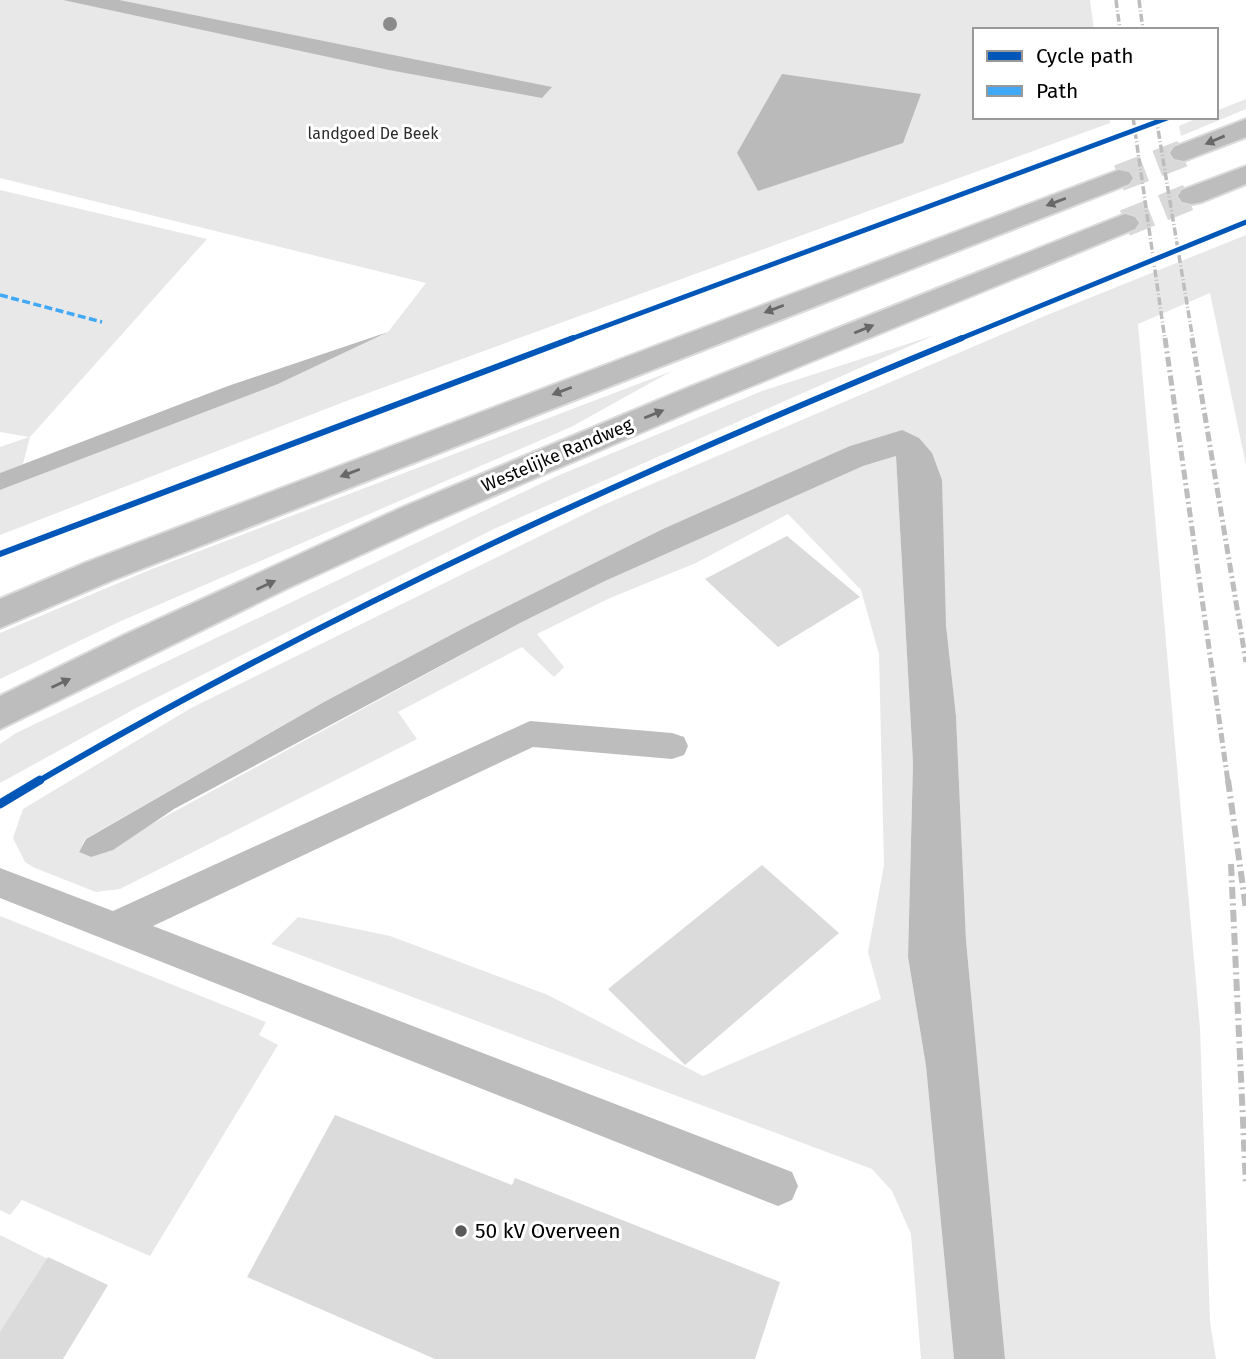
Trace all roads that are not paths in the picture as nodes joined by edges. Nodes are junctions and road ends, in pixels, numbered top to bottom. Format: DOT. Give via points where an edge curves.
graph roads {
  1 [pos="1246,127"];
  2 [pos="1184,153"];
  3 [pos="1246,174"];
  4 [pos="1119,178"];
  5 [pos="1192,196"];
  6 [pos="1125,223"];
  7 [pos="0,614"];
  8 [pos="0,714"];
  9 [pos="671,746"];
  10 [pos="0,883"];
  11 [pos="113,928"];
  12 [pos="778,1186"];
  1 -- 2 [label="main road, one-way"];
  3 -- 5 [label="main road"];
  4 -- 7 [label="main road, one-way" via="125,561"];
  8 -- 6 [label="main road, Westelijke Randweg, one-way" via="336,552 556,454"];
  9 -- 11 [label="lane" via="530,734"];
  10 -- 11 [label="lane"];
  11 -- 12 [label="lane"];
}
